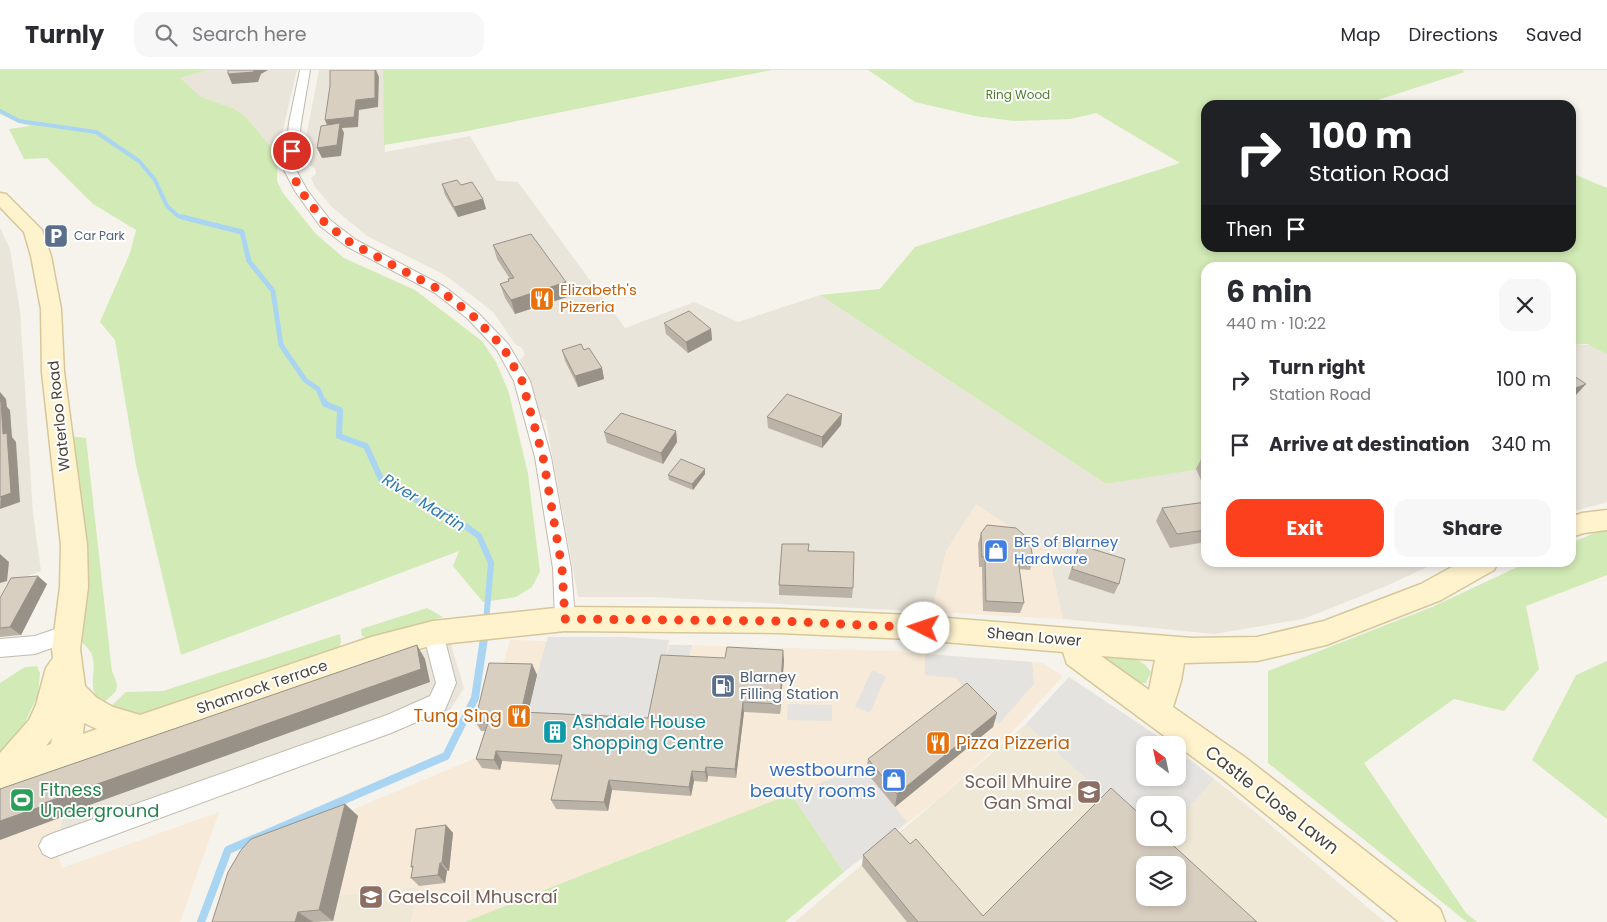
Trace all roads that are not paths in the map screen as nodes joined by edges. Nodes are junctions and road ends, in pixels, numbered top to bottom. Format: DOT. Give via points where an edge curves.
graph roads {
  1 [pos="305,70"];
  2 [pos="0,198"];
  3 [pos="1607,520"];
  4 [pos="1576,525"];
  5 [pos="1476,567"];
  6 [pos="565,619"];
  7 [pos="432,632"];
  8 [pos="1078,640"];
  9 [pos="67,642"];
  10 [pos="0,648"];
  11 [pos="1169,649"];
  12 [pos="71,692"];
  13 [pos="1156,713"];
  14 [pos="141,728"];
  15 [pos="66,754"];
  16 [pos="0,777"];
  17 [pos="51,846"];
  18 [pos="1427,922"];
  1 -- 6 [label="street" via="290,170 301,191 325,223 351,243 440,290 473,316 503,347 522,381 543,457 562,568"];
  2 -- 9 [label="street, Waterloo Road" via="33,230 51,309 53,372 74,545 74,588"];
  3 -- 4 [label="street"];
  5 -- 11 [label="street, Shean Lower" via="1431,592 1326,633 1257,649"];
  6 -- 7 [label="street, Shamrock Terrace"];
  6 -- 8 [label="street, Shean Lower" via="780,621"];
  7 -- 14 [label="street, Shamrock Terrace"];
  7 -- 17 [label="street" via="446,683 438,703 382,727"];
  8 -- 11 [label="street, Shean Lower"];
  8 -- 13 [label="street, Castle Close Lawn" via="1077,655"];
  9 -- 10 [label="street"];
  9 -- 12 [label="street, Waterloo Road"];
  9 -- 16 [label="street, Waterloo Road" via="51,706 40,730"];
  11 -- 13 [label="street" via="1163,696"];
  12 -- 14 [label="street" via="103,720"];
  12 -- 15 [label="street, Waterloo Road"];
  13 -- 18 [label="street, Castle Close Lawn" via="1235,769"];
  14 -- 15 [label="street, Shamrock Terrace"];
  15 -- 16 [label="street, Shamrock Terrace"];
}
